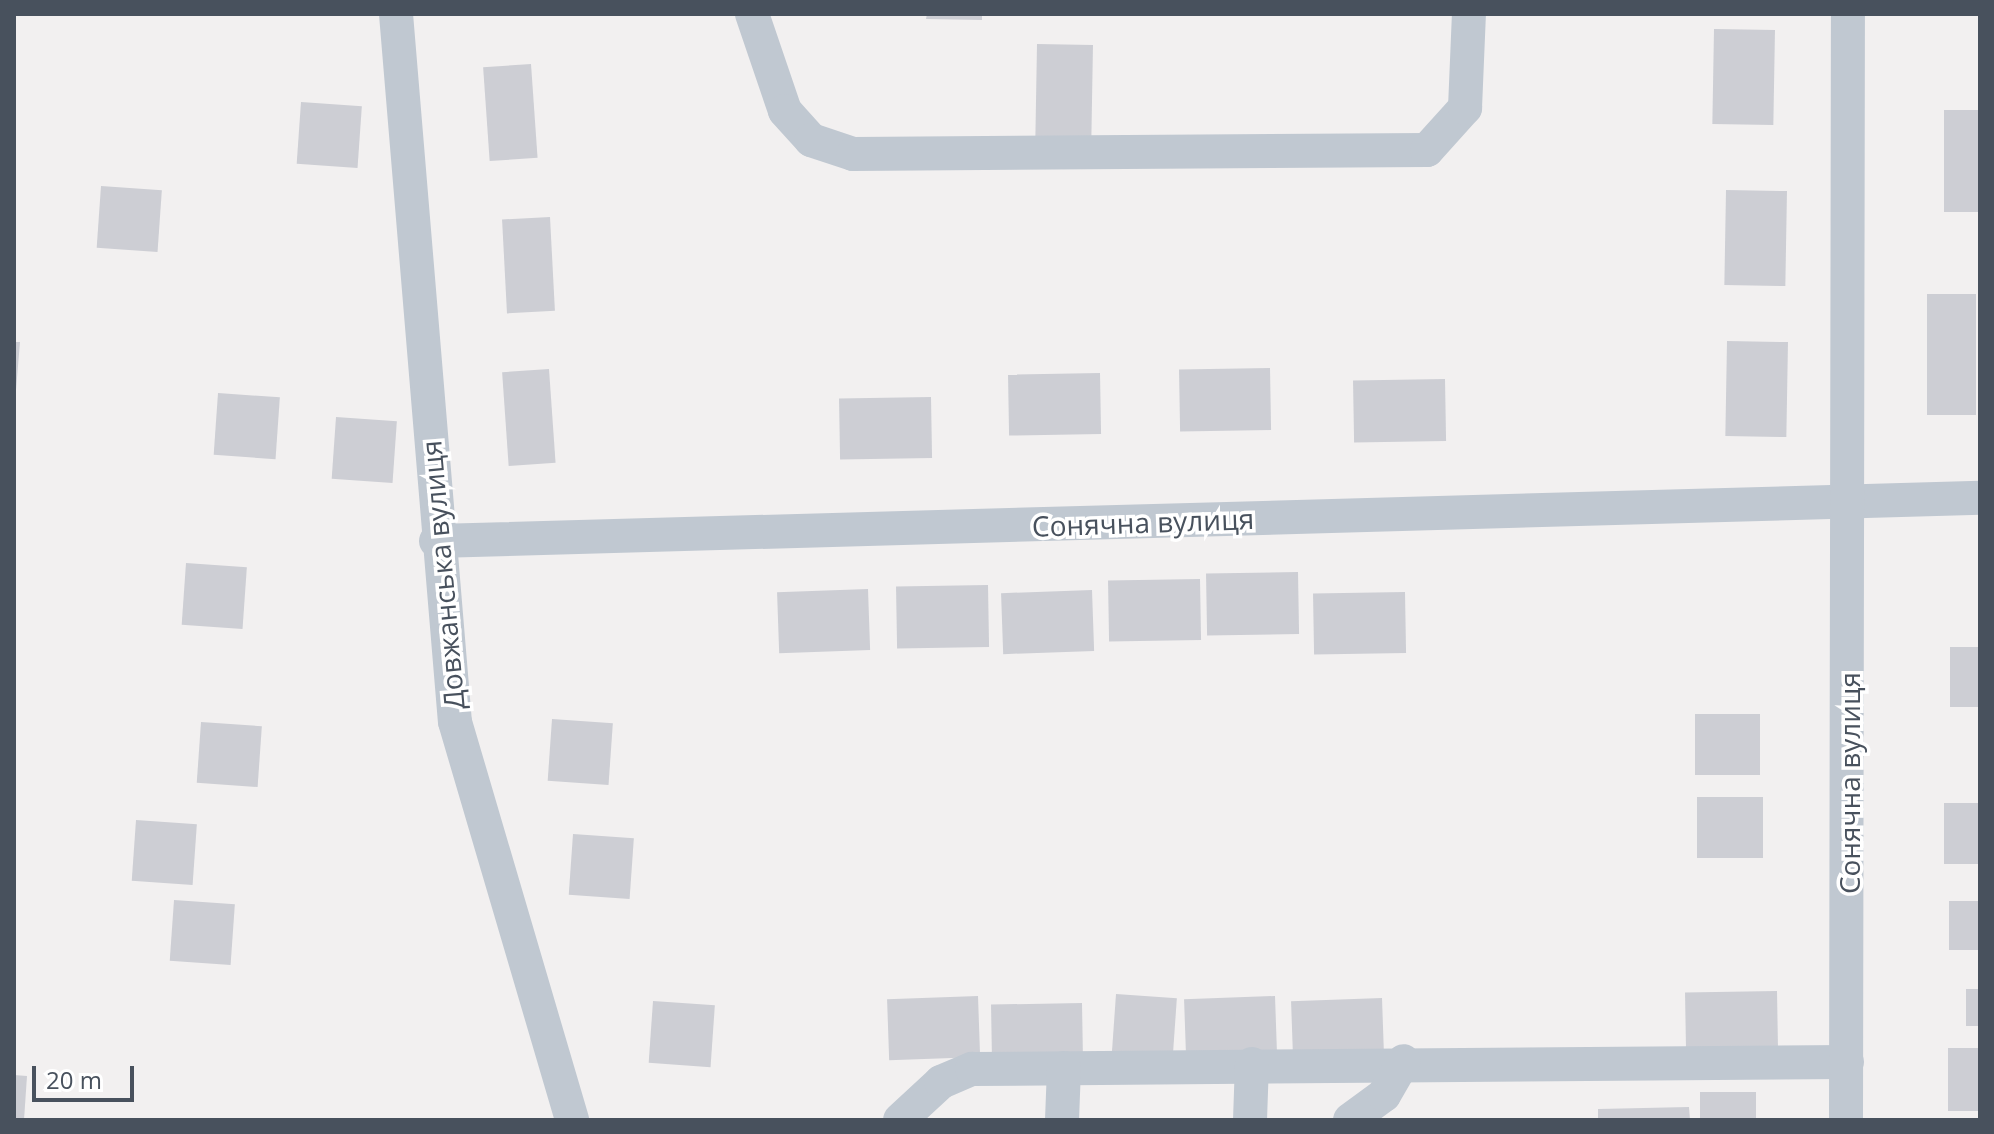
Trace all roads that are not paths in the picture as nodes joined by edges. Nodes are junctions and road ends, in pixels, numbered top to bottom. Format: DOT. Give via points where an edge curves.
graph roads {
  1 [pos="396,14"];
  2 [pos="752,14"];
  3 [pos="1469,14"];
  4 [pos="1848,14"];
  5 [pos="1980,498"];
  6 [pos="1851,503"];
  7 [pos="436,541"];
  8 [pos="1404,1061"];
  9 [pos="1847,1062"];
  10 [pos="1252,1064"];
  11 [pos="1064,1068"];
  12 [pos="572,1120"];
  13 [pos="900,1120"];
  14 [pos="1062,1120"];
  15 [pos="1250,1120"];
  16 [pos="1350,1120"];
  17 [pos="1846,1120"];
  1 -- 7 [label="street, Довжанська вулиця" via="413,159"];
  2 -- 3 [label="street" via="785,111 811,140 853,154 1427,150 1465,108"];
  4 -- 6 [label="street, Сонячна вулиця"];
  5 -- 6 [label="street"];
  6 -- 7 [label="street, Сонячна вулиця"];
  6 -- 9 [label="street, Сонячна вулиця"];
  7 -- 12 [label="street, Довжанська вулиця" via="455,722"];
  8 -- 9 [label="street"];
  8 -- 10 [label="street"];
  8 -- 16 [label="street" via="1384,1095"];
  9 -- 17 [label="street, Сонячна вулиця"];
  10 -- 11 [label="street"];
  10 -- 15 [label="street"];
  11 -- 13 [label="street" via="972,1069 941,1082"];
  11 -- 14 [label="street"];
}
